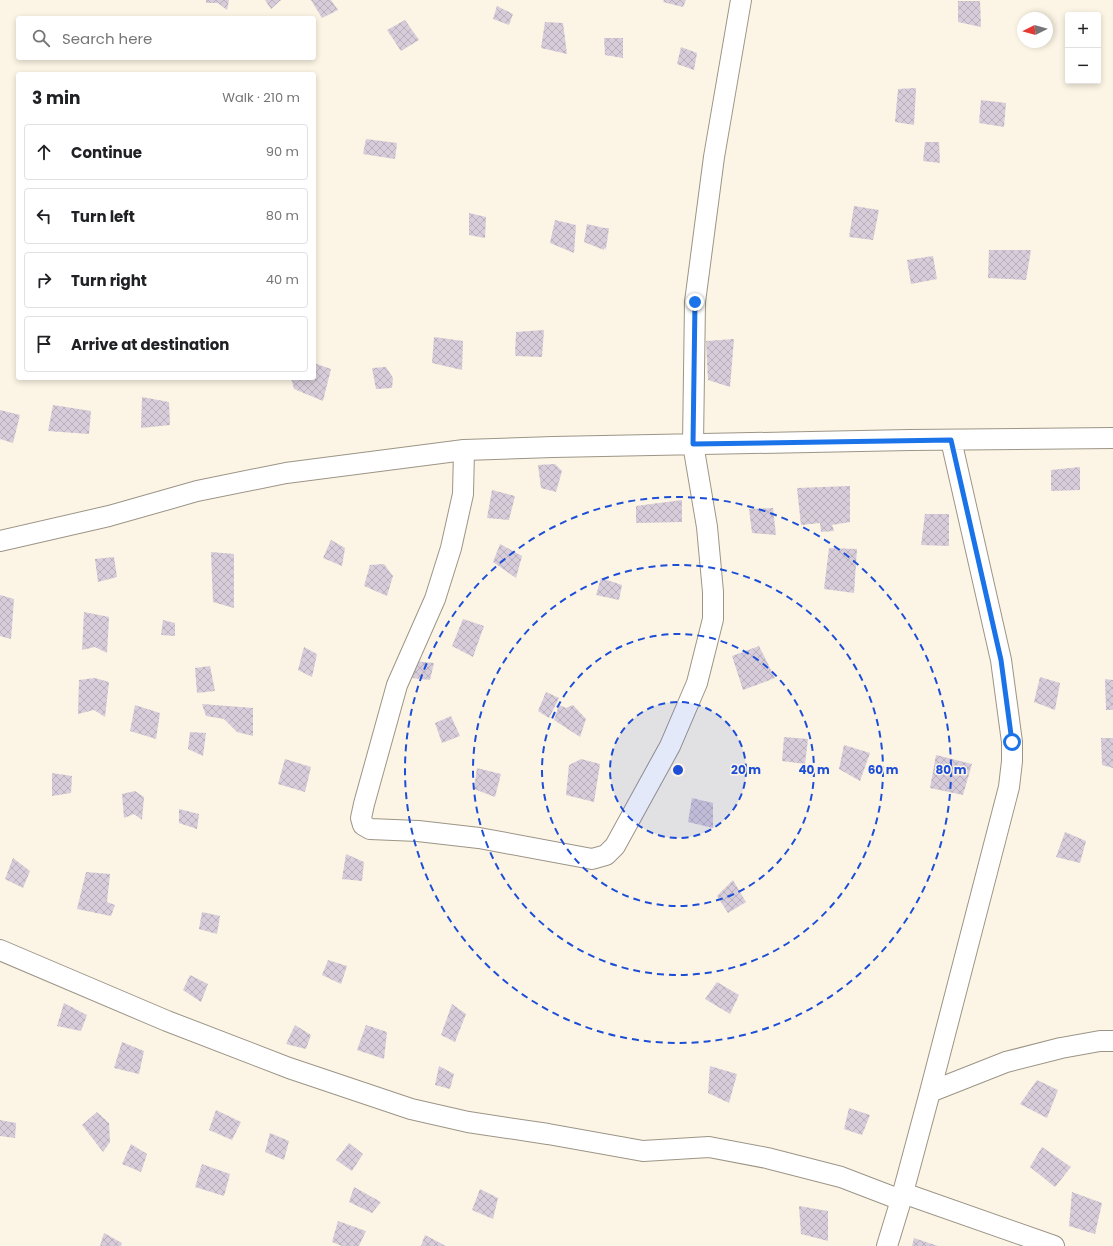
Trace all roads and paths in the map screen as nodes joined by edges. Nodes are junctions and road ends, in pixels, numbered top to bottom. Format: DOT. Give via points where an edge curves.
graph roads {
  1 [pos="741,0"];
  2 [pos="1113,438"];
  3 [pos="951,440"];
  4 [pos="693,444"];
  5 [pos="464,450"];
  6 [pos="0,541"];
  7 [pos="0,950"];
  8 [pos="1113,1041"];
  9 [pos="930,1092"];
  10 [pos="902,1197"];
  11 [pos="887,1246"];
  12 [pos="1054,1246"];
  1 -- 4 [label="street" via="714,157 695,302"];
  2 -- 3 [label="street"];
  3 -- 4 [label="street"];
  3 -- 9 [label="street" via="1001,660 1012,742 1012,761 1009,787"];
  4 -- 5 [label="street"];
  4 -- 5 [label="street" via="707,527 713,592 713,619 706,648 697,683 670,746 615,846 606,855 592,859 479,838 370,829 364,825 361,818 397,685 435,599 451,548 463,494"];
  5 -- 6 [label="street" via="286,473 197,491 109,516"];
  7 -- 10 [label="street" via="168,1021 282,1065 411,1109 468,1122 643,1151 709,1147 841,1177"];
  8 -- 9 [label="street" via="1061,1048 1006,1062"];
  9 -- 10 [label="street"];
  10 -- 11 [label="street"];
  10 -- 12 [label="street"];
}
